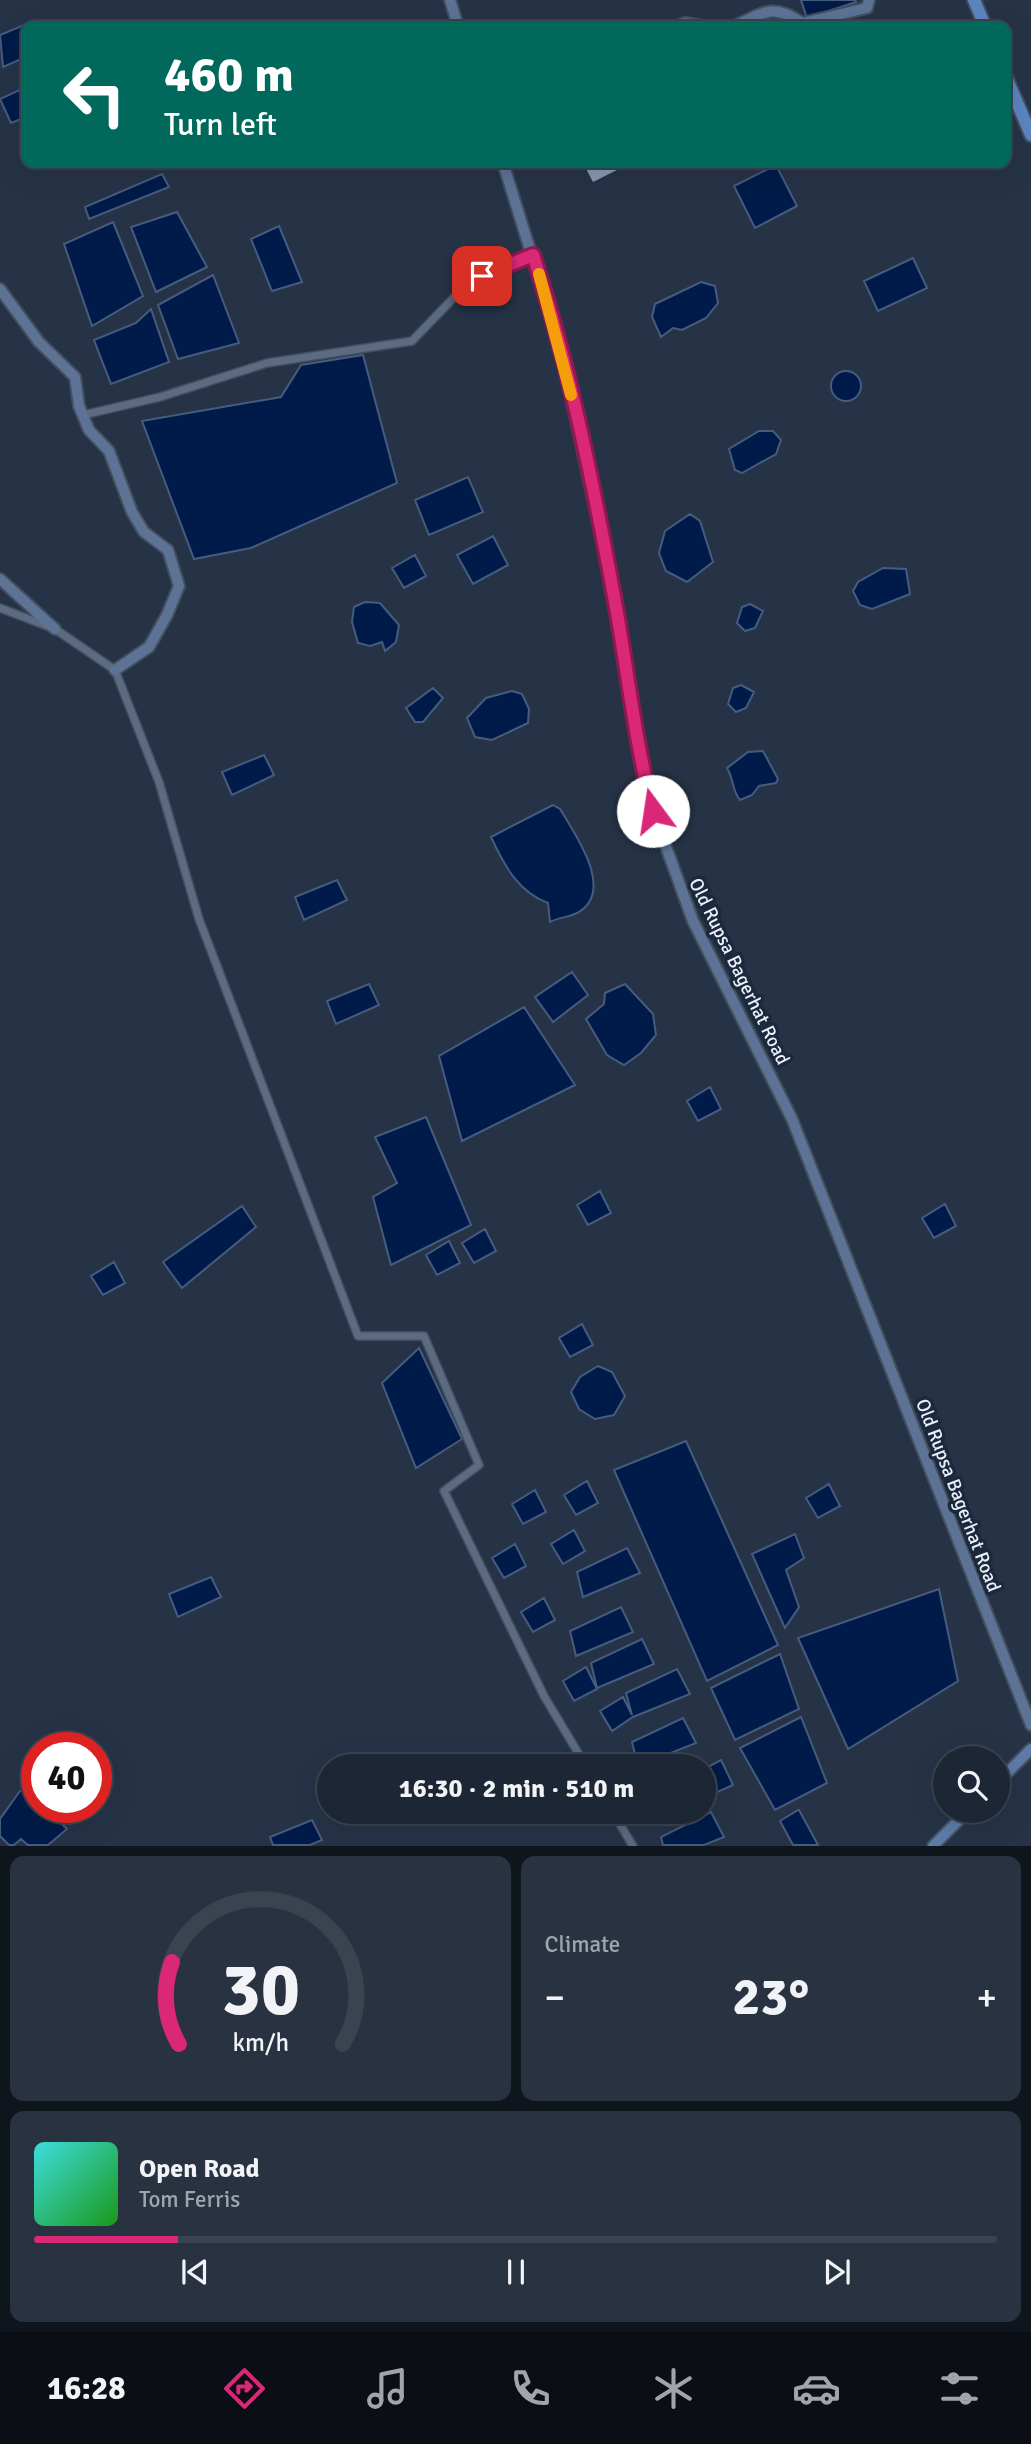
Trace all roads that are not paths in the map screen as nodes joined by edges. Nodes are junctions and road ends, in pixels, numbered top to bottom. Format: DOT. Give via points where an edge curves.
graph roads {
  1 [pos="450,0"];
  2 [pos="869,0"];
  3 [pos="974,0"];
  4 [pos="456,21"];
  5 [pos="745,21"];
  6 [pos="799,21"];
  7 [pos="813,21"];
  8 [pos="983,21"];
  9 [pos="1011,89"];
  10 [pos="1031,135"];
  11 [pos="505,168"];
  12 [pos="533,255"];
  13 [pos="0,289"];
  14 [pos="83,415"];
  15 [pos="0,579"];
  16 [pos="0,608"];
  17 [pos="55,629"];
  18 [pos="115,670"];
  19 [pos="1031,1726"];
  20 [pos="1031,1749"];
  21 [pos="579,1754"];
  22 [pos="1010,1770"];
  23 [pos="956,1823"];
  24 [pos="620,1824"];
  25 [pos="633,1846"];
  26 [pos="933,1846"];
  1 -- 4 [label="street"];
  2 -- 7 [label="street" via="867,8"];
  3 -- 8 [label="highway"];
  5 -- 6 [label="street" via="766,10 788,13"];
  9 -- 10 [label="highway"];
  11 -- 12 [label="street, Old Rupsa Bagerhat Road"];
  12 -- 14 [label="street" via="466,285 412,341 267,363 160,397"];
  12 -- 19 [label="street, Old Rupsa Bagerhat Road" via="560,346 610,577 640,762 653,811 693,921 792,1119"];
  13 -- 14 [label="street" via="39,342 75,377"];
  14 -- 18 [label="street" via="89,430 109,451 144,532 168,550 179,586 149,647"];
  15 -- 17 [label="street"];
  16 -- 17 [label="street"];
  17 -- 18 [label="street"];
  18 -- 21 [label="street" via="159,782 199,919 358,1336 424,1336 479,1465 444,1491 544,1696"];
  20 -- 22 [label="main road"];
  23 -- 26 [label="main road"];
  24 -- 25 [label="street"];
}
